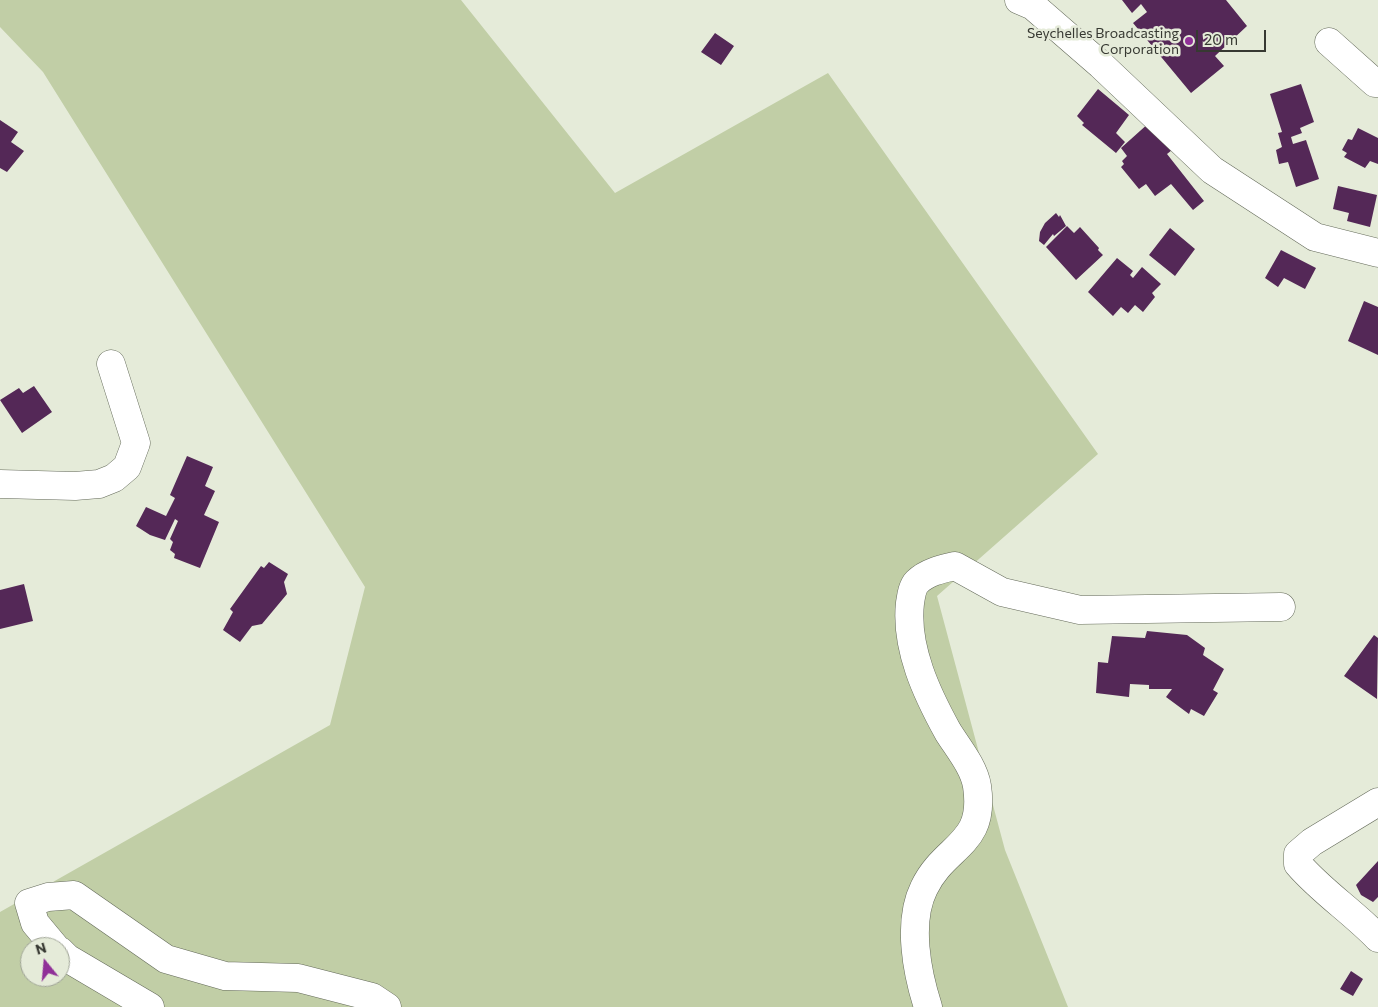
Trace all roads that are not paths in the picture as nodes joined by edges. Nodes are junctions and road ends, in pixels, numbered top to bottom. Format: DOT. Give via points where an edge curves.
graph roads {
  1 [pos="1019,0"];
  2 [pos="1329,42"];
  3 [pos="1378,83"];
  4 [pos="1378,253"];
  5 [pos="111,364"];
  6 [pos="0,484"];
  7 [pos="1281,607"];
  8 [pos="1378,802"];
  9 [pos="47,937"];
  10 [pos="1378,938"];
  11 [pos="70,960"];
  12 [pos="150,1007"];
  13 [pos="387,1007"];
  14 [pos="928,1007"];
  1 -- 4 [label="street" via="1033,6 1101,65 1212,170 1315,237"];
  2 -- 3 [label="street"];
  5 -- 6 [label="street" via="136,444 127,467 114,478 99,484"];
  7 -- 14 [label="street" via="1080,610 1002,592 955,566 938,570 916,583 908,619 914,656 931,697 976,783 979,806 975,825 924,888 917,910 915,947"];
  8 -- 10 [label="street" via="1312,842 1298,854 1298,864"];
  9 -- 13 [label="street" via="35,923 29,904 48,897 74,895 166,959 225,976 298,978 372,997"];
  11 -- 12 [label="street"];
}
